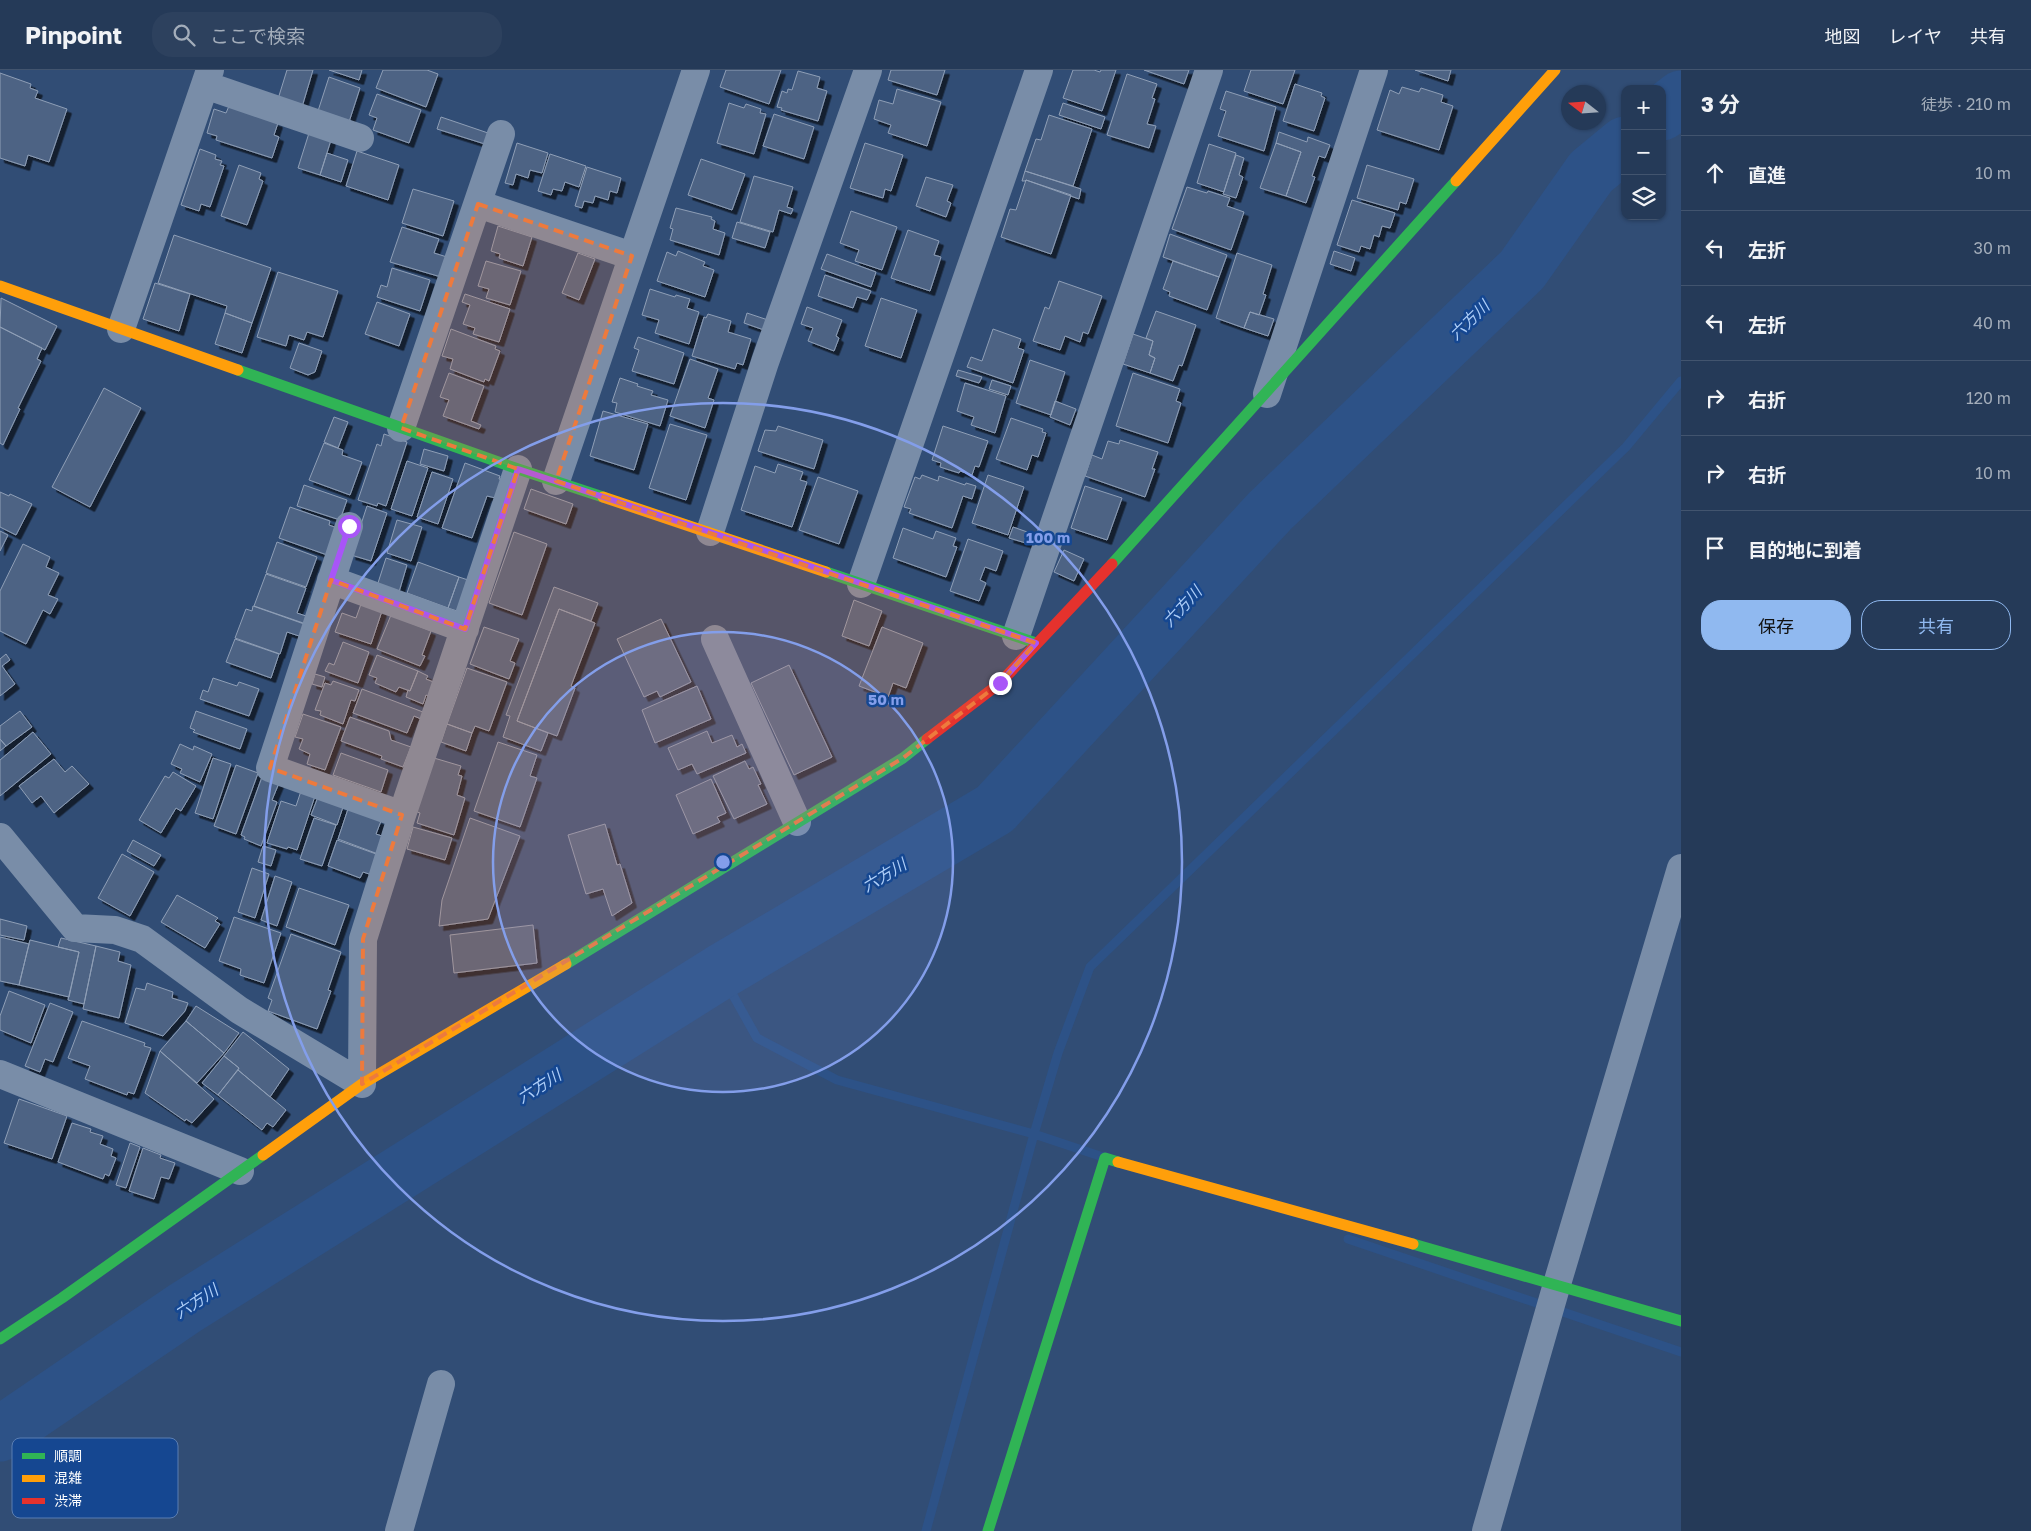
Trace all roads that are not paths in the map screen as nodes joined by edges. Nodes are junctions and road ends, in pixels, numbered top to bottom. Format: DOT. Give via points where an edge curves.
graph roads {
  1 [pos="696,70"];
  2 [pos="868,70"];
  3 [pos="1039,70"];
  4 [pos="1209,70"];
  5 [pos="1374,70"];
  6 [pos="1555,70"];
  7 [pos="208,78"];
  8 [pos="502,134"];
  9 [pos="360,138"];
  10 [pos="478,204"];
  11 [pos="632,256"];
  12 [pos="0,286"];
  13 [pos="121,329"];
  14 [pos="1267,394"];
  15 [pos="402,428"];
  16 [pos="518,469"];
  17 [pos="556,481"];
  18 [pos="349,526"];
  19 [pos="710,532"];
  20 [pos="331,580"];
  21 [pos="860,584"];
  22 [pos="465,629"];
  23 [pos="716,639"];
  24 [pos="1026,639"];
  25 [pos="402,815"];
  26 [pos="797,822"];
  27 [pos="0,837"];
  28 [pos="1681,868"];
  29 [pos="0,1074"];
  30 [pos="362,1084"];
  31 [pos="240,1171"];
  32 [pos="1557,1284"];
  33 [pos="1681,1321"];
  34 [pos="0,1339"];
  35 [pos="441,1384"];
  36 [pos="399,1531"];
  37 [pos="988,1531"];
  38 [pos="1486,1531"];
  1 -- 11 [label="street"];
  2 -- 19 [label="street" via="765,362"];
  3 -- 21 [label="street"];
  4 -- 24 [label="street"];
  5 -- 14 [label="street"];
  6 -- 14 [label="street"];
  7 -- 9 [label="street"];
  7 -- 13 [label="street"];
  8 -- 10 [label="street"];
  10 -- 11 [label="street"];
  10 -- 15 [label="street"];
  11 -- 17 [label="street"];
  12 -- 13 [label="street"];
  13 -- 15 [label="street"];
  14 -- 24 [label="street" via="1069,612"];
  15 -- 16 [label="street"];
  16 -- 17 [label="street"];
  16 -- 22 [label="street"];
  17 -- 19 [label="street"];
  18 -- 20 [label="street"];
  19 -- 21 [label="street"];
  20 -- 22 [label="street"];
  20 -- 25 [label="street" via="270,768"];
  21 -- 24 [label="street"];
  22 -- 25 [label="street"];
  23 -- 26 [label="street"];
  24 -- 26 [label="street" via="1000,683 903,758"];
  25 -- 30 [label="street" via="362,939"];
  26 -- 30 [label="street" via="624,930"];
  27 -- 30 [label="street" via="76,928 115,930 142,939 238,1010"];
  28 -- 32 [label="street"];
  29 -- 31 [label="street"];
  30 -- 31 [label="street"];
  31 -- 34 [label="street"];
  32 -- 33 [label="street"];
  32 -- 37 [label="street" via="1104,1158"];
  32 -- 38 [label="street"];
  35 -- 36 [label="street"];
}
